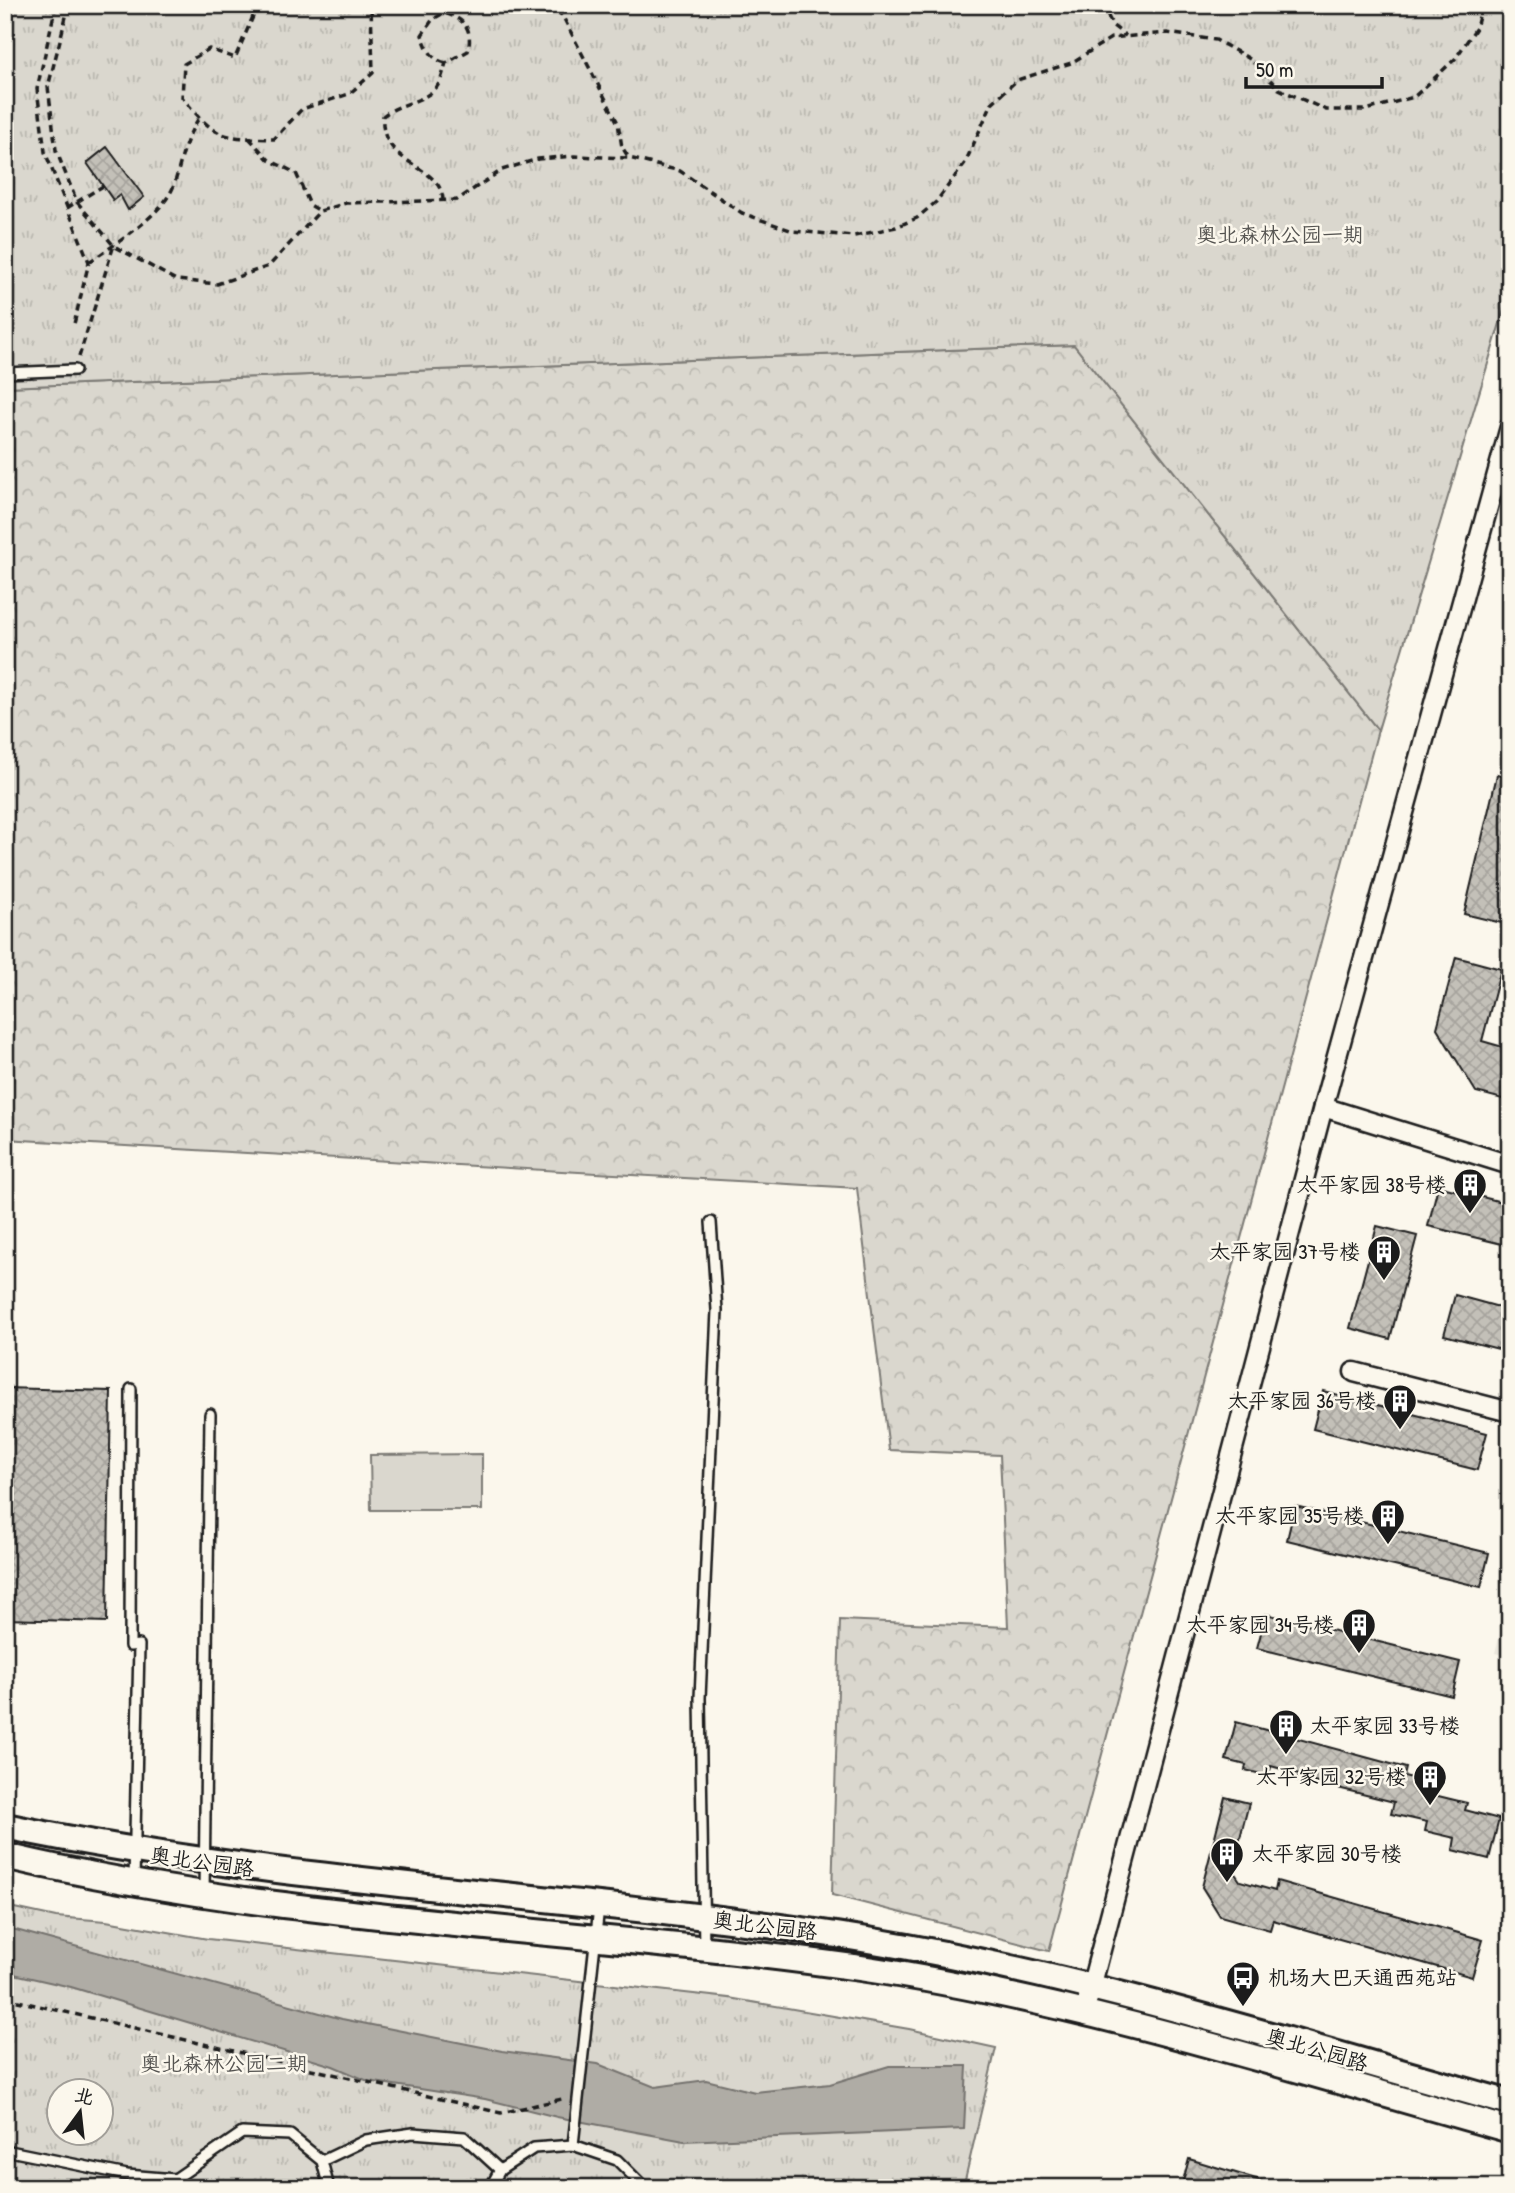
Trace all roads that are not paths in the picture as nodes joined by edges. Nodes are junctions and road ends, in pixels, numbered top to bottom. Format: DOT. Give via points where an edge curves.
graph roads {
  1 [pos="75,370"];
  2 [pos="5,373"];
  3 [pos="1510,427"];
  4 [pos="1322,1107"];
  5 [pos="1510,1165"];
  6 [pos="711,1222"];
  7 [pos="1354,1372"];
  8 [pos="131,1389"];
  9 [pos="1510,1412"];
  10 [pos="210,1414"];
  11 [pos="5,1826"];
  12 [pos="134,1852"];
  13 [pos="5,1856"];
  14 [pos="205,1863"];
  15 [pos="134,1884"];
  16 [pos="204,1895"];
  17 [pos="599,1907"];
  18 [pos="704,1918"];
  19 [pos="596,1938"];
  20 [pos="704,1949"];
  21 [pos="1091,1987"];
  22 [pos="1084,2012"];
  23 [pos="1510,2103"];
  24 [pos="1510,2130"];
  25 [pos="573,2145"];
  26 [pos="5,2150"];
  27 [pos="322,2161"];
  28 [pos="500,2170"];
  29 [pos="330,2188"];
  30 [pos="490,2188"];
  31 [pos="645,2188"];
  1 -- 2 [label="lane"];
  3 -- 4 [label="street"];
  4 -- 5 [label="street"];
  4 -- 21 [label="street"];
  6 -- 18 [label="lane" via="717,1310 701,1621"];
  7 -- 9 [label="street"];
  8 -- 12 [label="lane" via="130,1646 139,1645"];
  10 -- 14 [label="lane"];
  11 -- 12 [label="main road, 奥北公园路"];
  12 -- 14 [label="main road, 奥北公园路"];
  12 -- 15 [label="lane"];
  13 -- 15 [label="main road, 奥北公园路"];
  14 -- 16 [label="lane"];
  14 -- 17 [label="main road, 奥北公园路"];
  15 -- 16 [label="main road, 奥北公园路"];
  16 -- 19 [label="main road, 奥北公园路"];
  17 -- 18 [label="main road, 奥北公园路"];
  17 -- 19 [label="lane"];
  18 -- 20 [label="lane"];
  18 -- 21 [label="main road, 奥北公园路" via="867,1940"];
  19 -- 20 [label="main road, 奥北公园路"];
  19 -- 25 [label="lane"];
  20 -- 22 [label="main road, 奥北公园路" via="888,1973"];
  21 -- 22 [label="street"];
  21 -- 23 [label="main road, 奥北公园路"];
  22 -- 24 [label="main road, 奥北公园路"];
  25 -- 28 [label="lane" via="534,2148"];
  25 -- 31 [label="lane" via="617,2160"];
  26 -- 27 [label="lane" via="127,2175 175,2179 242,2133 290,2135"];
  27 -- 28 [label="lane" via="366,2140 413,2133 464,2137"];
  27 -- 29 [label="lane"];
  28 -- 30 [label="lane"];
}
